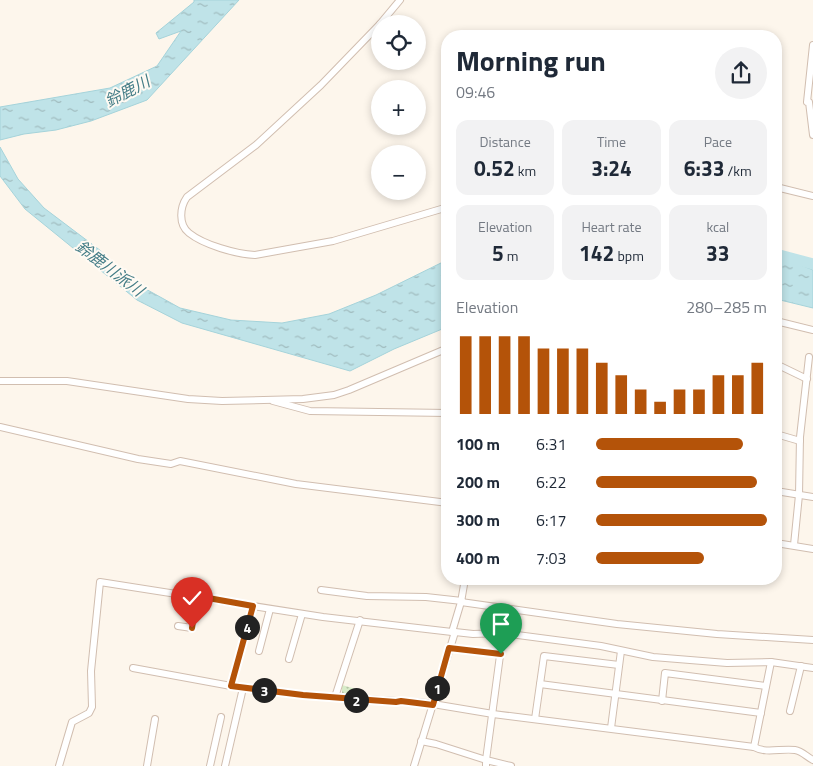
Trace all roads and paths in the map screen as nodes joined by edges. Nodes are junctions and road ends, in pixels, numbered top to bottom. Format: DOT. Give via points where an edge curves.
graph roads {
  1 [pos="400,0"];
  2 [pos="388,15"];
  3 [pos="371,33"];
  4 [pos="813,45"];
  5 [pos="811,102"];
  6 [pos="813,135"];
  7 [pos="782,188"];
  8 [pos="813,196"];
  9 [pos="441,209"];
  10 [pos="782,322"];
  11 [pos="813,330"];
  12 [pos="441,351"];
  13 [pos="809,357"];
  14 [pos="782,368"];
  15 [pos="0,381"];
  16 [pos="809,384"];
  17 [pos="270,400"];
  18 [pos="441,413"];
  19 [pos="0,427"];
  20 [pos="782,436"];
  21 [pos="800,441"];
  22 [pos="782,492"];
  23 [pos="798,495"];
  24 [pos="813,497"];
  25 [pos="441,502"];
  26 [pos="782,544"];
  27 [pos="794,545"];
  28 [pos="813,549"];
  29 [pos="464,585"];
  30 [pos="321,590"];
  31 [pos="197,596"];
  32 [pos="462,602"];
  33 [pos="253,606"];
  34 [pos="270,609"];
  35 [pos="302,614"];
  36 [pos="360,620"];
  37 [pos="178,626"];
  38 [pos="454,632"];
  39 [pos="503,633"];
  40 [pos="813,640"];
  41 [pos="449,648"];
  42 [pos="259,651"];
  43 [pos="621,651"];
  44 [pos="501,654"];
  45 [pos="289,659"];
  46 [pos="771,662"];
  47 [pos="619,665"];
  48 [pos="801,666"];
  49 [pos="133,668"];
  50 [pos="813,668"];
  51 [pos="540,684"];
  52 [pos="231,686"];
  53 [pos="766,686"];
  54 [pos="244,688"];
  55 [pos="615,694"];
  56 [pos="335,697"];
  57 [pos="662,701"];
  58 [pos="433,705"];
  59 [pos="790,711"];
  60 [pos="761,713"];
  61 [pos="493,714"];
  62 [pos="221,717"];
  63 [pos="155,719"];
  64 [pos="535,719"];
  65 [pos="611,728"];
  66 [pos="422,741"];
  67 [pos="754,747"];
  68 [pos="813,760"];
  69 [pos="486,763"];
  70 [pos="59,766"];
  71 [pos="147,766"];
  72 [pos="210,766"];
  73 [pos="225,766"];
  74 [pos="414,766"];
  75 [pos="511,766"];
  1 -- 2 [label="street"];
  3 -- 9 [label="street" via="256,144 187,197 182,204 182,223 187,232 209,243 244,255 256,255 333,241"];
  4 -- 5 [label="street" via="807,102"];
  5 -- 6 [label="street"];
  7 -- 8 [label="street"];
  10 -- 11 [label="street"];
  12 -- 17 [label="street" via="350,390 318,397"];
  13 -- 16 [label="street"];
  14 -- 16 [label="street"];
  15 -- 17 [label="street" via="67,381 188,399"];
  16 -- 21 [label="street"];
  17 -- 18 [label="street" via="310,411"];
  19 -- 25 [label="street" via="138,459 171,464 180,461 296,484"];
  20 -- 21 [label="street"];
  21 -- 23 [label="street"];
  22 -- 23 [label="street"];
  23 -- 24 [label="street"];
  23 -- 27 [label="street"];
  26 -- 27 [label="street"];
  27 -- 28 [label="street"];
  29 -- 32 [label="street"];
  30 -- 32 [label="street"];
  31 -- 33 [label="street"];
  31 -- 37 [label="street" via="192,628"];
  31 -- 70 [label="street" via="100,582 92,707 89,713 72,722"];
  32 -- 38 [label="street"];
  32 -- 40 [label="street" via="617,624"];
  33 -- 34 [label="street"];
  33 -- 52 [label="street"];
  34 -- 35 [label="street"];
  34 -- 42 [label="street"];
  35 -- 36 [label="street"];
  35 -- 45 [label="street"];
  36 -- 38 [label="street"];
  36 -- 56 [label="street"];
  38 -- 39 [label="street"];
  38 -- 41 [label="street"];
  39 -- 43 [label="street"];
  39 -- 44 [label="street"];
  41 -- 44 [label="street"];
  41 -- 58 [label="street"];
  43 -- 46 [label="street" via="702,662"];
  43 -- 47 [label="street"];
  44 -- 61 [label="street"];
  46 -- 48 [label="street"];
  46 -- 53 [label="street"];
  47 -- 51 [label="street" via="544,656"];
  47 -- 55 [label="street"];
  48 -- 50 [label="street"];
  48 -- 59 [label="street"];
  49 -- 52 [label="street"];
  51 -- 55 [label="street"];
  51 -- 64 [label="street"];
  52 -- 54 [label="street"];
  53 -- 57 [label="street" via="665,673"];
  53 -- 60 [label="street"];
  54 -- 56 [label="street"];
  54 -- 73 [label="street"];
  55 -- 57 [label="street"];
  55 -- 65 [label="street"];
  56 -- 58 [label="street"];
  57 -- 60 [label="street"];
  58 -- 61 [label="street"];
  58 -- 66 [label="street"];
  60 -- 67 [label="street"];
  61 -- 64 [label="street"];
  61 -- 69 [label="street"];
  62 -- 72 [label="street"];
  63 -- 71 [label="street"];
  64 -- 65 [label="street"];
  65 -- 67 [label="street"];
  66 -- 69 [label="street"];
  66 -- 74 [label="street"];
  67 -- 68 [label="street" via="794,750"];
  69 -- 75 [label="street"];
}
